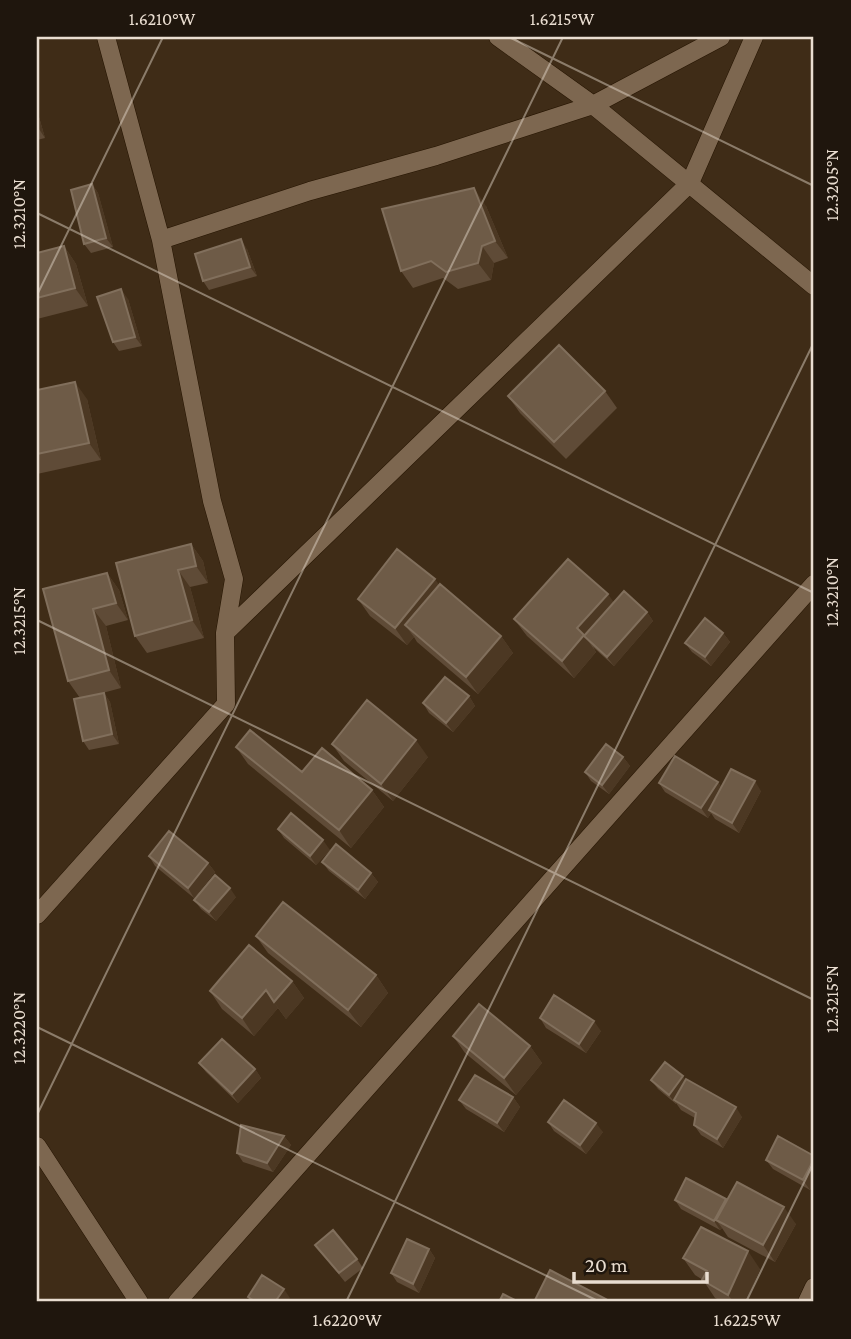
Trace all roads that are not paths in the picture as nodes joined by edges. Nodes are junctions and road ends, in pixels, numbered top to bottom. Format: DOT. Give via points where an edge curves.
graph roads {
  1 [pos="106,37"];
  2 [pos="498,37"];
  3 [pos="721,37"];
  4 [pos="754,37"];
  5 [pos="593,105"];
  6 [pos="690,183"];
  7 [pos="160,240"];
  8 [pos="814,286"];
  9 [pos="814,584"];
  10 [pos="225,633"];
  11 [pos="37,915"];
  12 [pos="37,1146"];
  13 [pos="814,1287"];
  14 [pos="139,1302"];
  15 [pos="177,1302"];
  16 [pos="807,1302"];
  1 -- 7 [label="street"];
  2 -- 5 [label="street"];
  3 -- 5 [label="street"];
  4 -- 6 [label="street"];
  5 -- 6 [label="street"];
  5 -- 7 [label="street"];
  6 -- 8 [label="street"];
  6 -- 10 [label="street"];
  7 -- 10 [label="street" via="212,501 234,579"];
  9 -- 15 [label="street"];
  10 -- 11 [label="street" via="226,704"];
  12 -- 14 [label="street"];
  13 -- 16 [label="street"];
}
